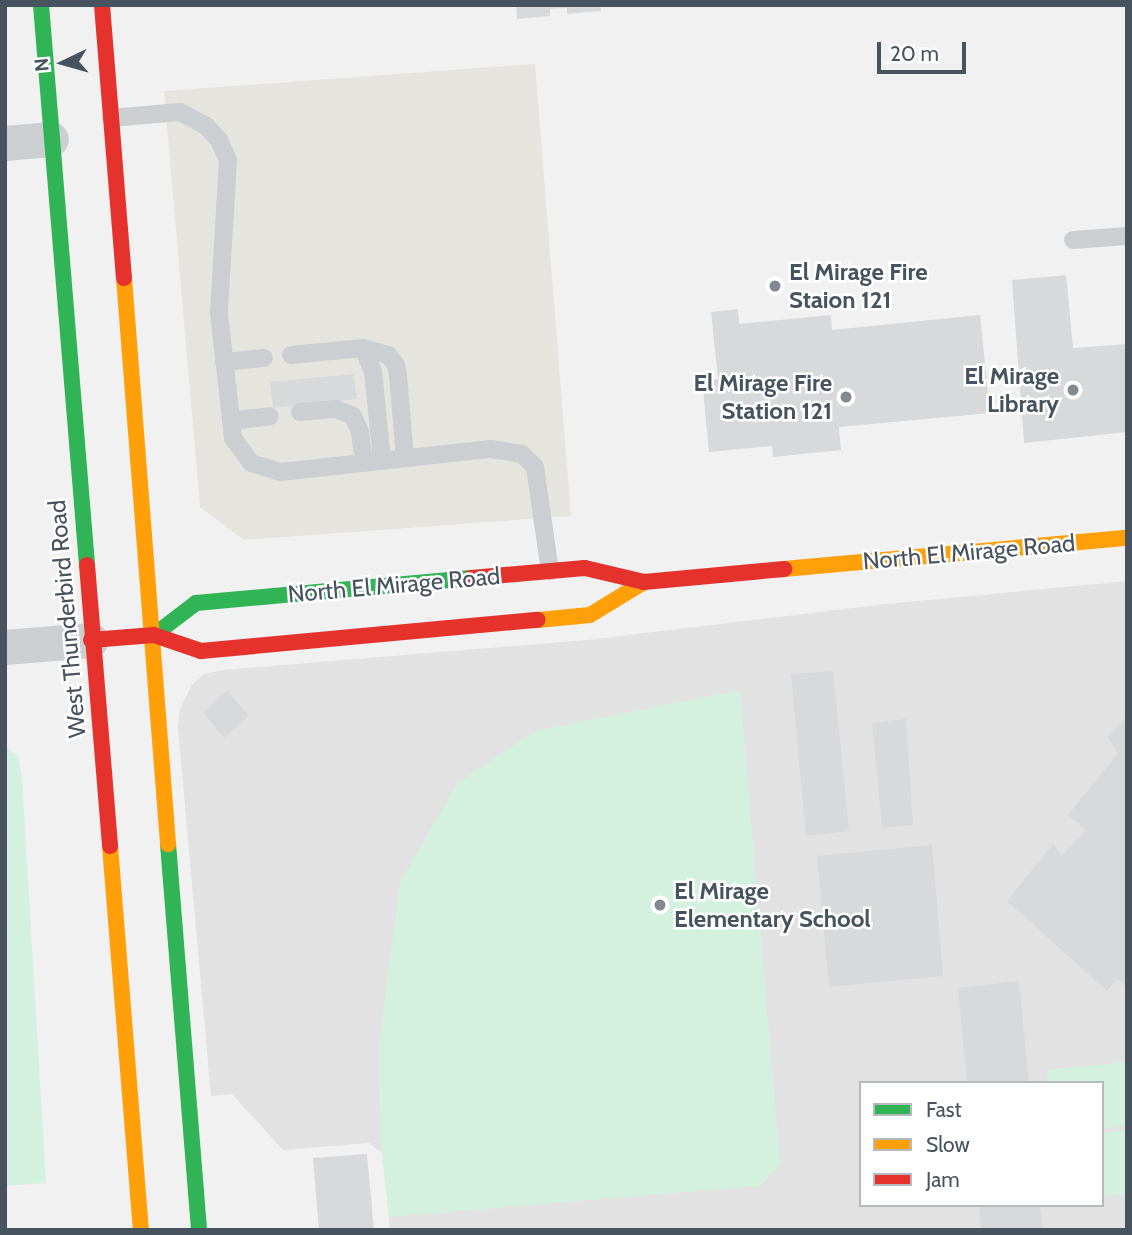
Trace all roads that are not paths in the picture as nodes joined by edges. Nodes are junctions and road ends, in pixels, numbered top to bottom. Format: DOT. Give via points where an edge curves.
graph roads {
  1 [pos="41,5"];
  2 [pos="102,5"];
  3 [pos="111,118"];
  4 [pos="51,139"];
  5 [pos="5,143"];
  6 [pos="1127,236"];
  7 [pos="1073,240"];
  8 [pos="363,348"];
  9 [pos="291,355"];
  10 [pos="264,358"];
  11 [pos="224,362"];
  12 [pos="300,412"];
  13 [pos="270,416"];
  14 [pos="231,421"];
  15 [pos="405,458"];
  16 [pos="373,462"];
  17 [pos="1127,538"];
  18 [pos="550,571"];
  19 [pos="644,582"];
  20 [pos="154,635"];
  21 [pos="91,640"];
  22 [pos="5,647"];
  23 [pos="141,1230"];
  24 [pos="199,1230"];
  1 -- 4 [label="main road, West Thunderbird Road"];
  2 -- 3 [label="main road"];
  3 -- 11 [label="lane" via="180,112 219,140 228,160 219,313"];
  3 -- 20 [label="main road"];
  4 -- 5 [label="street"];
  4 -- 21 [label="main road, West Thunderbird Road"];
  6 -- 7 [label="lane"];
  8 -- 9 [label="lane"];
  8 -- 15 [label="lane" via="388,355 396,365"];
  8 -- 16 [label="lane" via="373,371"];
  10 -- 11 [label="lane"];
  11 -- 14 [label="lane"];
  12 -- 16 [label="lane" via="336,409 353,416"];
  13 -- 14 [label="lane"];
  14 -- 16 [label="lane" via="233,438 251,463 281,472"];
  15 -- 16 [label="lane"];
  15 -- 18 [label="lane" via="491,449 522,454 535,467"];
  17 -- 19 [label="main road, North El Mirage Road"];
  18 -- 19 [label="main road, North El Mirage Road" via="585,568"];
  18 -- 20 [label="main road, North El Mirage Road" via="196,603"];
  19 -- 20 [label="main road, North El Mirage Road" via="590,615 201,651"];
  20 -- 21 [label="main road, North El Mirage Road"];
  20 -- 24 [label="main road"];
  21 -- 22 [label="street, North El Mirage Road"];
  21 -- 23 [label="main road, West Thunderbird Road"];
}
